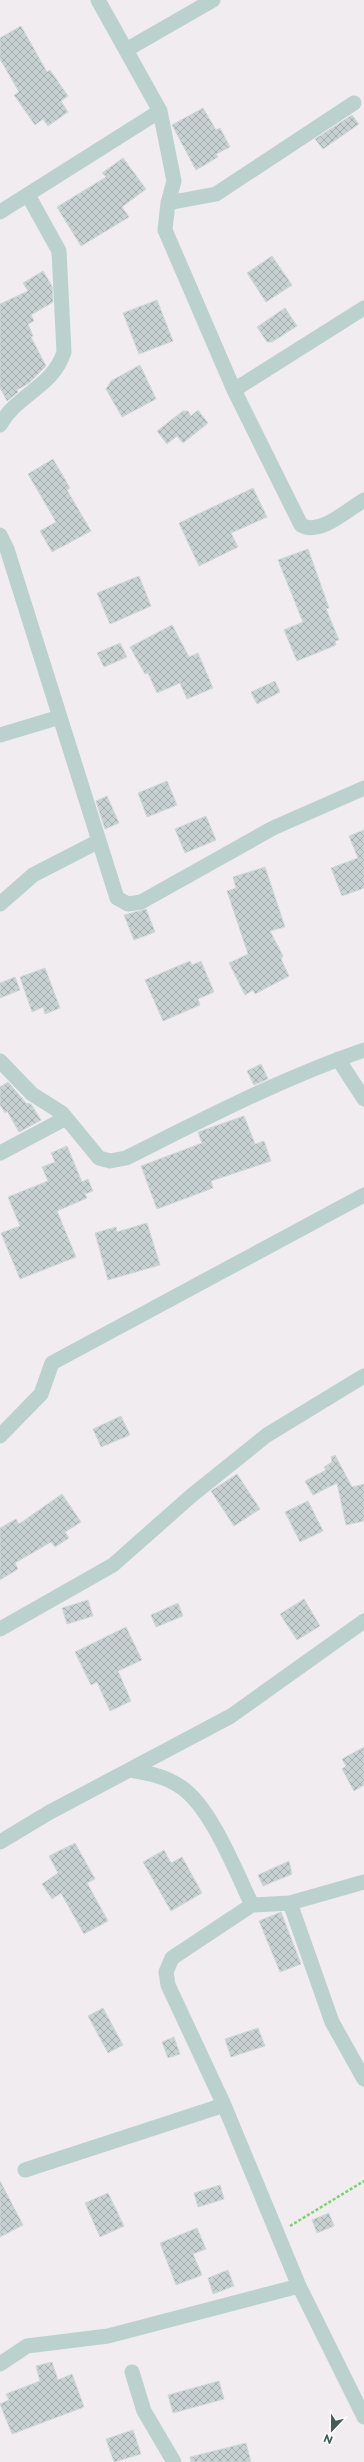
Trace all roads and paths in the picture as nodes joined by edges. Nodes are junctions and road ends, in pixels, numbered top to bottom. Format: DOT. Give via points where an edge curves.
graph roads {
  1 [pos="98,0"];
  2 [pos="213,0"];
  3 [pos="126,50"];
  4 [pos="354,103"];
  5 [pos="160,111"];
  6 [pos="28,196"];
  7 [pos="168,203"];
  8 [pos="0,212"];
  9 [pos="364,308"];
  10 [pos="234,390"];
  11 [pos="0,425"];
  12 [pos="364,500"];
  13 [pos="0,535"];
  14 [pos="60,717"];
  15 [pos="0,736"];
  16 [pos="364,788"];
  17 [pos="99,841"];
  18 [pos="0,904"];
  19 [pos="364,1050"];
  20 [pos="338,1059"];
  21 [pos="0,1061"];
  22 [pos="364,1099"];
  23 [pos="66,1118"];
  24 [pos="0,1153"];
  25 [pos="364,1195"];
  26 [pos="364,1376"];
  27 [pos="0,1436"];
  28 [pos="364,1621"];
  29 [pos="0,1629"];
  30 [pos="129,1770"];
  31 [pos="0,1842"];
  32 [pos="364,1882"];
  33 [pos="290,1903"];
  34 [pos="252,1905"];
  35 [pos="364,2079"];
  36 [pos="224,2105"];
  37 [pos="25,2170"];
  38 [pos="364,2181"];
  39 [pos="278,2234"];
  40 [pos="298,2286"];
  41 [pos="0,2364"];
  42 [pos="132,2372"];
  43 [pos="364,2417"];
  44 [pos="174,2462"];
  1 -- 3 [label="street"];
  2 -- 3 [label="street"];
  3 -- 5 [label="street"];
  4 -- 7 [label="street" via="216,194"];
  5 -- 6 [label="street"];
  5 -- 7 [label="street" via="174,181"];
  6 -- 8 [label="street"];
  6 -- 11 [label="street" via="59,251 64,352 52,377 8,411"];
  7 -- 10 [label="street" via="165,230"];
  9 -- 10 [label="street"];
  10 -- 12 [label="street" via="301,525 307,529 317,528"];
  13 -- 14 [label="street" via="7,549"];
  14 -- 15 [label="street"];
  14 -- 17 [label="street"];
  16 -- 17 [label="street" via="273,828 141,902 128,904 117,898"];
  17 -- 18 [label="street" via="33,875"];
  19 -- 20 [label="street"];
  20 -- 22 [label="street"];
  20 -- 23 [label="street" via="234,1104 126,1158 110,1161 99,1158"];
  21 -- 23 [label="street" via="32,1094"];
  23 -- 24 [label="street"];
  25 -- 27 [label="street" via="52,1362 41,1394"];
  26 -- 29 [label="street" via="267,1435 191,1496 113,1565"];
  28 -- 30 [label="street" via="232,1716"];
  30 -- 31 [label="street"];
  30 -- 34 [label="street" via="156,1774 182,1787 206,1812"];
  32 -- 33 [label="street"];
  33 -- 34 [label="street"];
  33 -- 35 [label="street" via="332,2022"];
  34 -- 36 [label="street" via="172,1958 166,1972 168,1985"];
  36 -- 37 [label="street"];
  36 -- 39 [label="street"];
  38 -- 39 [label="path"];
  39 -- 40 [label="street"];
  40 -- 41 [label="street" via="108,2336 27,2346"];
  40 -- 43 [label="street"];
  42 -- 44 [label="street" via="144,2411"];
}
